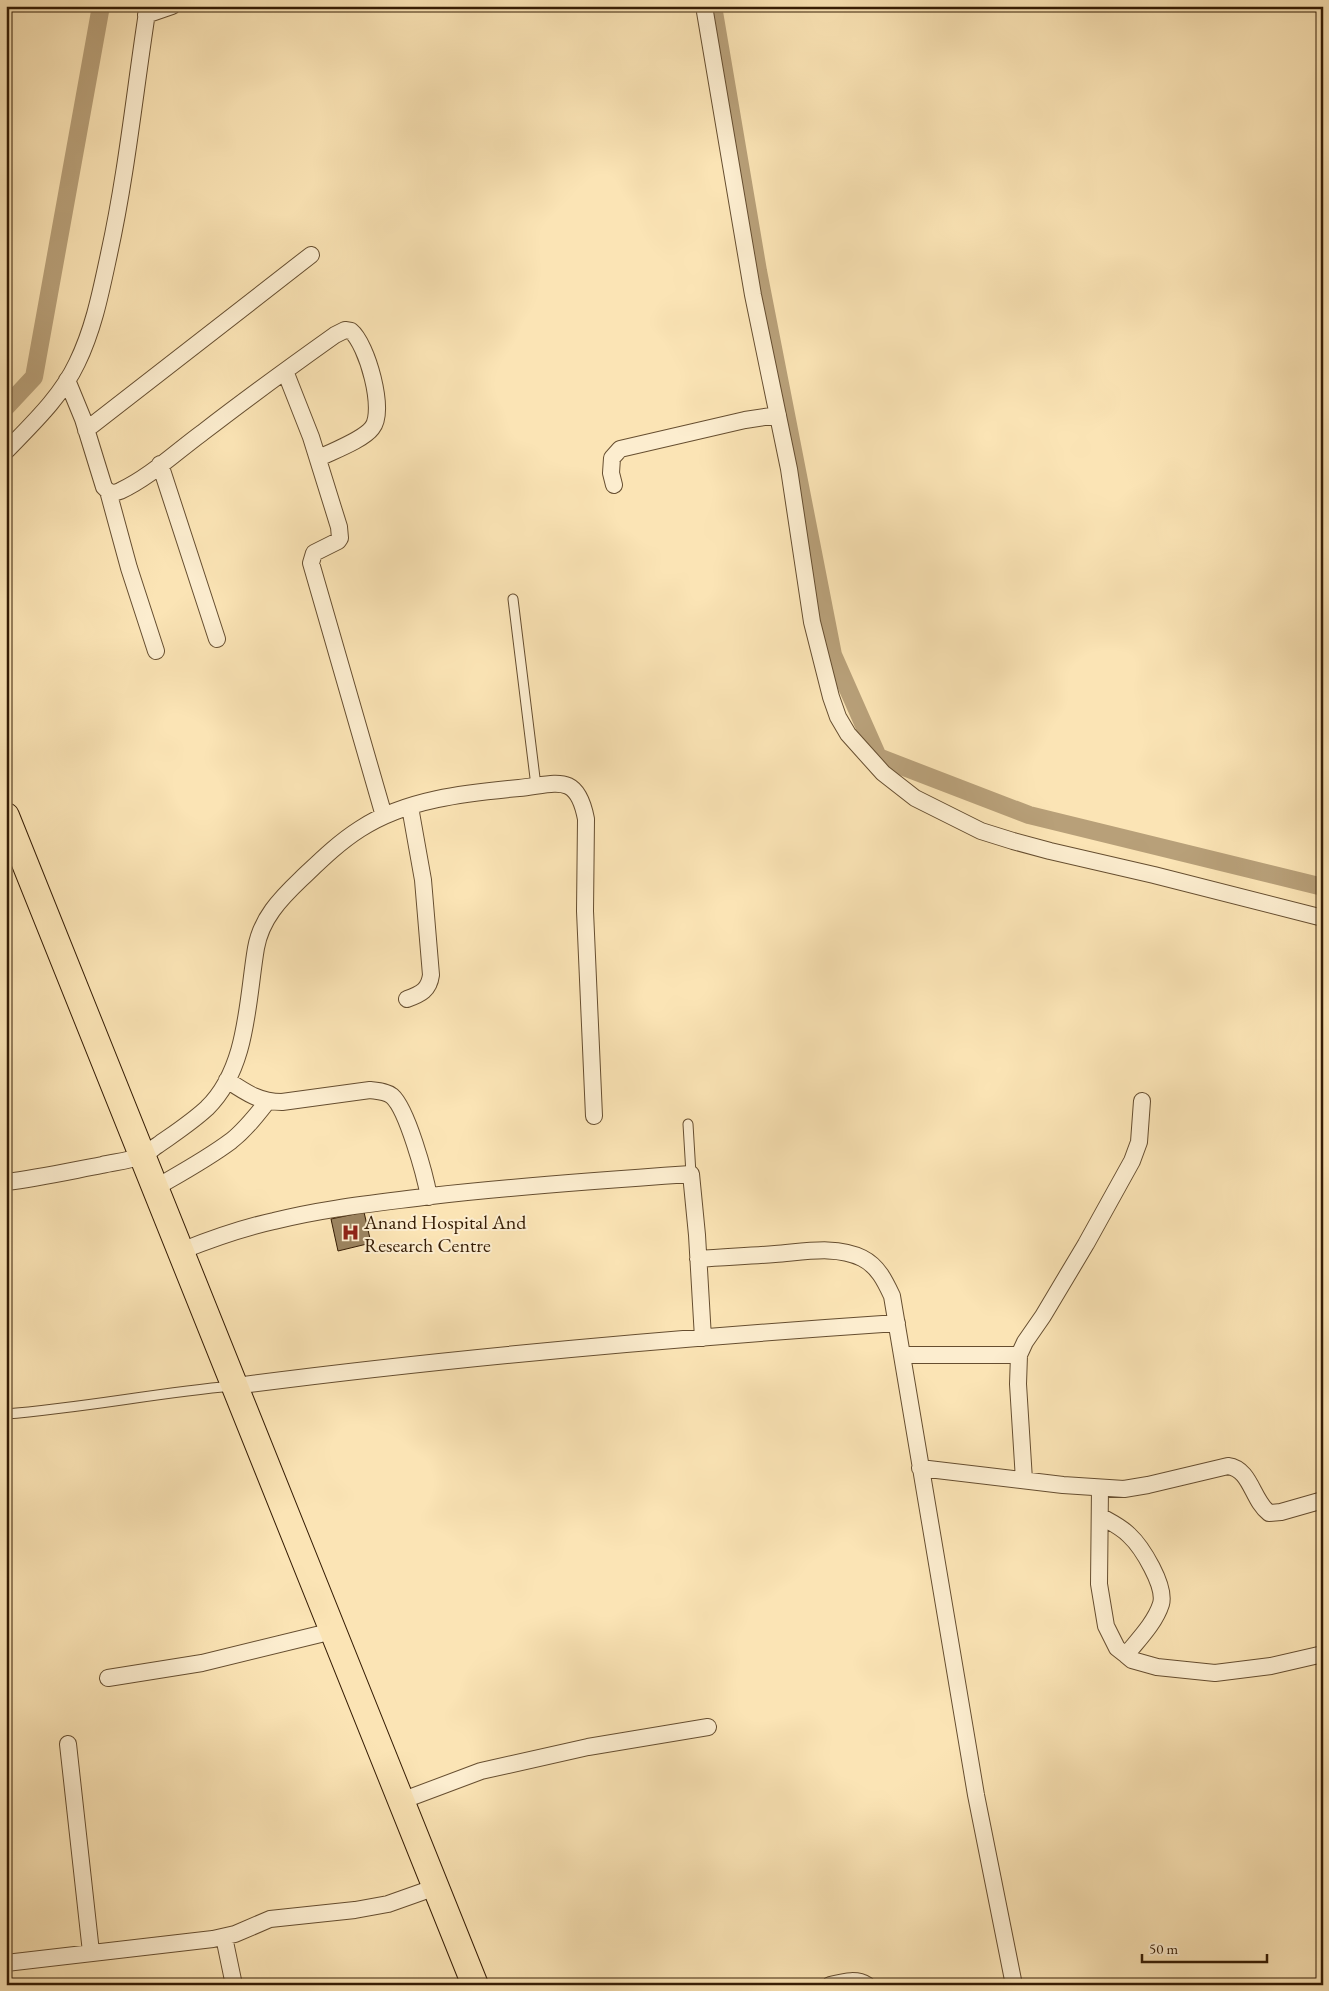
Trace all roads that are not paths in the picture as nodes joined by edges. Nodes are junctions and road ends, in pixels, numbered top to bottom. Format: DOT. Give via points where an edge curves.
graph roads {
  1 [pos="172,6"];
  2 [pos="704,6"];
  3 [pos="147,10"];
  4 [pos="311,254"];
  5 [pos="285,371"];
  6 [pos="67,380"];
  7 [pos="778,415"];
  8 [pos="86,430"];
  9 [pos="6,451"];
  10 [pos="319,458"];
  11 [pos="160,464"];
  12 [pos="614,485"];
  13 [pos="108,491"];
  14 [pos="513,599"];
  15 [pos="217,639"];
  16 [pos="156,651"];
  17 [pos="536,786"];
  18 [pos="410,807"];
  19 [pos="6,816"];
  20 [pos="384,816"];
  21 [pos="1323,918"];
  22 [pos="407,999"];
  23 [pos="227,1080"];
  24 [pos="1142,1101"];
  25 [pos="267,1102"];
  26 [pos="594,1116"];
  27 [pos="688,1124"];
  28 [pos="142,1156"];
  29 [pos="691,1174"];
  30 [pos="6,1182"];
  31 [pos="155,1188"];
  32 [pos="429,1196"];
  33 [pos="181,1251"];
  34 [pos="698,1259"];
  35 [pos="898,1323"];
  36 [pos="703,1338"];
  37 [pos="1019,1355"];
  38 [pos="903,1356"];
  39 [pos="235,1386"];
  40 [pos="6,1414"];
  41 [pos="920,1468"];
  42 [pos="1024,1480"];
  43 [pos="1100,1488"];
  44 [pos="1323,1500"];
  45 [pos="1100,1516"];
  46 [pos="333,1631"];
  47 [pos="1323,1654"];
  48 [pos="1126,1655"];
  49 [pos="108,1678"];
  50 [pos="708,1726"];
  51 [pos="68,1744"];
  52 [pos="401,1801"];
  53 [pos="436,1888"];
  54 [pos="224,1937"];
  55 [pos="91,1952"];
  56 [pos="6,1963"];
  57 [pos="234,1985"];
  58 [pos="475,1985"];
  59 [pos="830,1985"];
  60 [pos="867,1985"];
  61 [pos="1014,1985"];
  1 -- 3 [label="street"];
  2 -- 7 [label="street" via="753,295"];
  3 -- 6 [label="street" via="109,255 94,317"];
  4 -- 8 [label="street"];
  5 -- 10 [label="street"];
  5 -- 10 [label="street" via="345,330 351,331 360,342 374,388 377,420 362,437"];
  5 -- 11 [label="street"];
  6 -- 8 [label="street"];
  6 -- 9 [label="street" via="44,411"];
  7 -- 12 [label="street" via="620,449 612,458"];
  7 -- 21 [label="street" via="812,622 831,697 848,734 883,773 915,798 1012,842"];
  8 -- 13 [label="street" via="101,479"];
  10 -- 20 [label="street" via="340,538 314,553 311,563"];
  11 -- 13 [label="street" via="120,491"];
  11 -- 15 [label="street"];
  13 -- 16 [label="street"];
  14 -- 17 [label="lane"];
  17 -- 18 [label="street" via="492,790"];
  17 -- 26 [label="street" via="570,786 578,792 586,819 585,911"];
  18 -- 20 [label="street"];
  18 -- 22 [label="street" via="423,880 431,975 426,990"];
  19 -- 28 [label="main road"];
  20 -- 23 [label="street" via="327,854 270,912 260,930 242,1037"];
  23 -- 25 [label="street"];
  23 -- 28 [label="street" via="207,1107"];
  24 -- 37 [label="street" via="1140,1142 1132,1162"];
  25 -- 31 [label="street" via="231,1140"];
  25 -- 32 [label="street" via="370,1090 391,1095 405,1117"];
  27 -- 29 [label="lane"];
  28 -- 30 [label="street"];
  28 -- 31 [label="main road"];
  29 -- 32 [label="street"];
  29 -- 34 [label="street"];
  31 -- 33 [label="main road"];
  32 -- 33 [label="street" via="274,1220 227,1233"];
  33 -- 39 [label="main road"];
  34 -- 35 [label="street" via="820,1251 848,1253 862,1258 881,1274 892,1296"];
  34 -- 36 [label="street"];
  35 -- 36 [label="street"];
  35 -- 38 [label="street"];
  36 -- 39 [label="street" via="447,1360"];
  37 -- 38 [label="street"];
  37 -- 42 [label="street" via="1017,1369"];
  38 -- 41 [label="street"];
  39 -- 40 [label="lane"];
  39 -- 46 [label="main road"];
  41 -- 42 [label="street"];
  41 -- 61 [label="street" via="976,1795"];
  42 -- 43 [label="street"];
  43 -- 44 [label="street" via="1148,1485 1228,1466 1243,1473 1259,1503 1269,1513"];
  43 -- 45 [label="street"];
  45 -- 48 [label="street" via="1099,1584 1106,1626 1117,1648"];
  45 -- 48 [label="street" via="1118,1526 1140,1546 1161,1590 1162,1602 1157,1612"];
  46 -- 49 [label="street" via="202,1663"];
  46 -- 52 [label="main road"];
  47 -- 48 [label="street" via="1270,1666 1215,1673 1157,1668"];
  50 -- 52 [label="street" via="508,1765 447,1782"];
  51 -- 55 [label="street"];
  52 -- 53 [label="main road"];
  53 -- 54 [label="street" via="388,1904 270,1919"];
  53 -- 58 [label="main road"];
  54 -- 55 [label="street"];
  54 -- 57 [label="street"];
  55 -- 56 [label="street"];
  59 -- 60 [label="street" via="848,1981 861,1981"];
}
